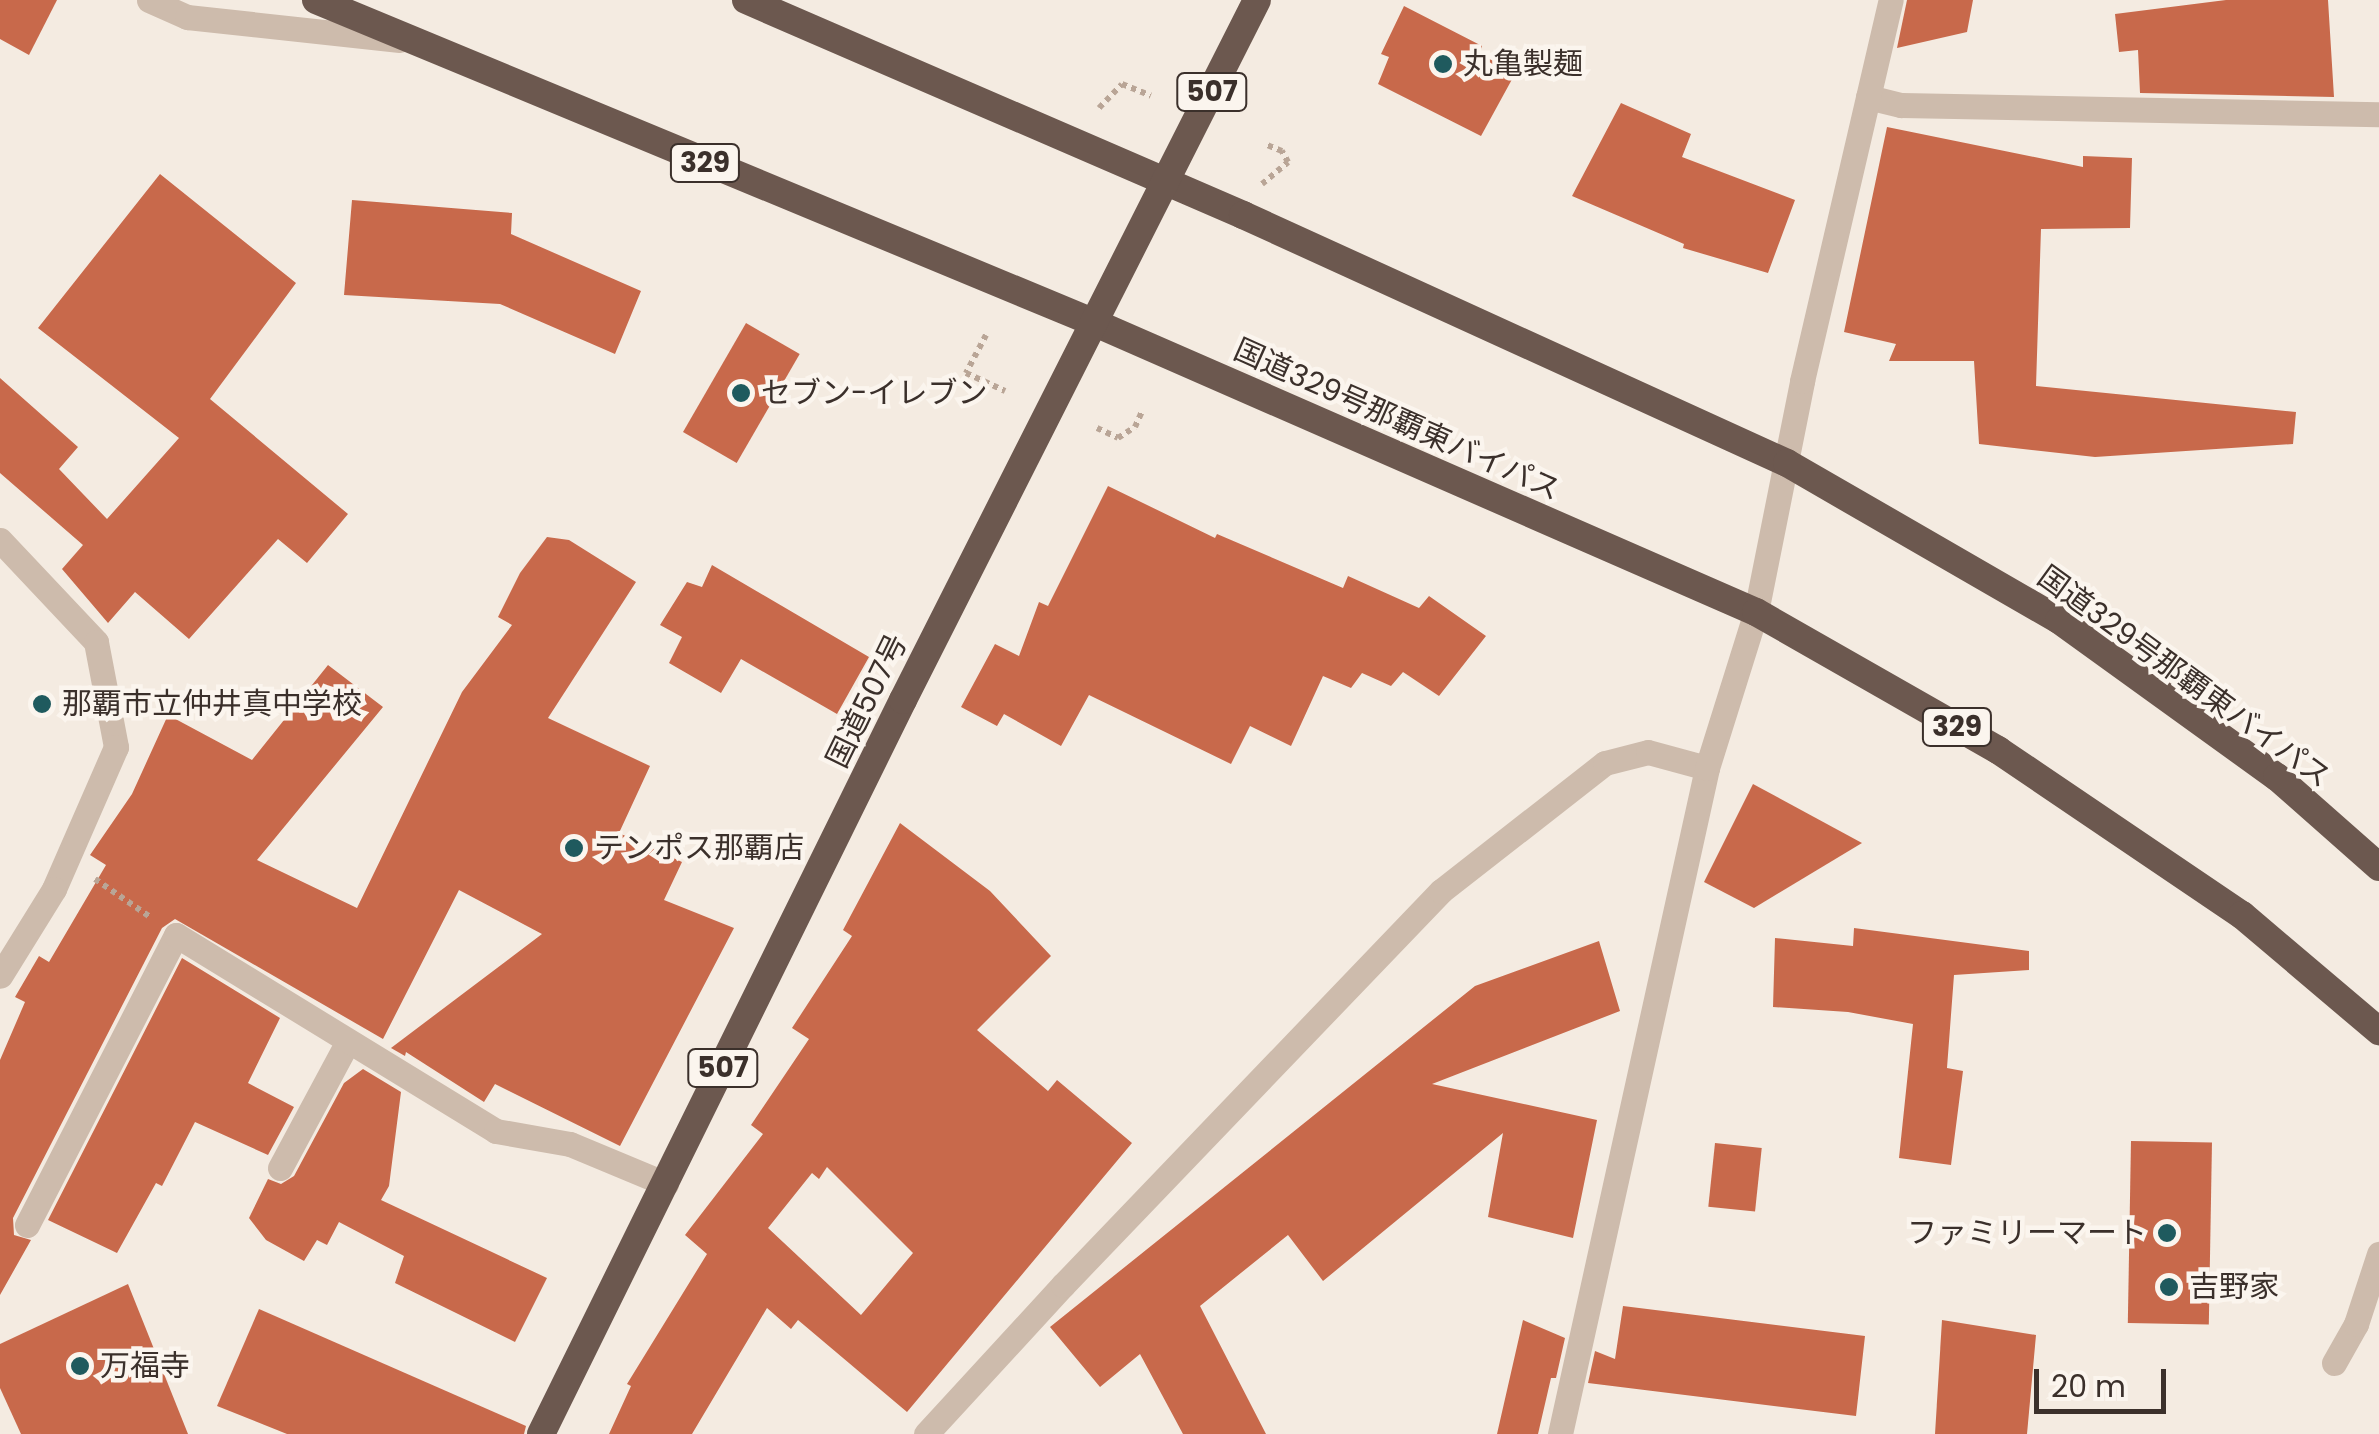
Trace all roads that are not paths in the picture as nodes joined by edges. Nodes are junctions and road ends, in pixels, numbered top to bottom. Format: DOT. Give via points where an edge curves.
graph roads {
  1 [pos="149,0"];
  2 [pos="316,0"];
  3 [pos="746,0"];
  4 [pos="1258,0"];
  5 [pos="1890,0"];
  6 [pos="410,42"];
  7 [pos="1868,98"];
  8 [pos="2379,114"];
  9 [pos="1166,183"];
  10 [pos="1095,323"];
  11 [pos="1787,463"];
  12 [pos="0,540"];
  13 [pos="1756,612"];
  14 [pos="1708,768"];
  15 [pos="2379,867"];
  16 [pos="0,976"];
  17 [pos="2379,1030"];
  18 [pos="347,1043"];
  19 [pos="280,1168"];
  20 [pos="666,1184"];
  21 [pos="27,1225"];
  22 [pos="2379,1254"];
  23 [pos="2334,1364"];
  24 [pos="541,1434"];
  25 [pos="926,1434"];
  26 [pos="1560,1434"];
  1 -- 6 [label="street" via="187,17"];
  2 -- 6 [label="highway, 国道329号那覇東バイパス / 329"];
  3 -- 9 [label="highway, 国道329号那覇東バイパス"];
  4 -- 9 [label="highway, 国道507号 / 507"];
  5 -- 7 [label="street"];
  6 -- 10 [label="highway, 国道329号那覇東バイパス / 329"];
  7 -- 8 [label="street" via="1901,105"];
  7 -- 11 [label="street"];
  9 -- 10 [label="highway, 国道507号 / 507"];
  9 -- 11 [label="highway, 国道329号那覇東バイパス"];
  10 -- 13 [label="highway, 国道329号那覇東バイパス / 329"];
  10 -- 20 [label="highway, 国道507号 / 507"];
  11 -- 13 [label="street"];
  11 -- 15 [label="highway, 国道329号那覇東バイパス" via="2059,620 2276,778"];
  12 -- 16 [label="street" via="96,642 116,747 54,889"];
  13 -- 14 [label="street"];
  13 -- 17 [label="highway, 国道329号那覇東バイパス / 329" via="2014,761 2242,915"];
  14 -- 25 [label="street" via="1648,752 1605,763 1442,891"];
  14 -- 26 [label="street"];
  18 -- 19 [label="street"];
  18 -- 20 [label="street" via="496,1130 570,1144"];
  18 -- 21 [label="street" via="176,935"];
  20 -- 24 [label="highway, 国道507号 / 507"];
  22 -- 23 [label="street" via="2356,1324"];
}
